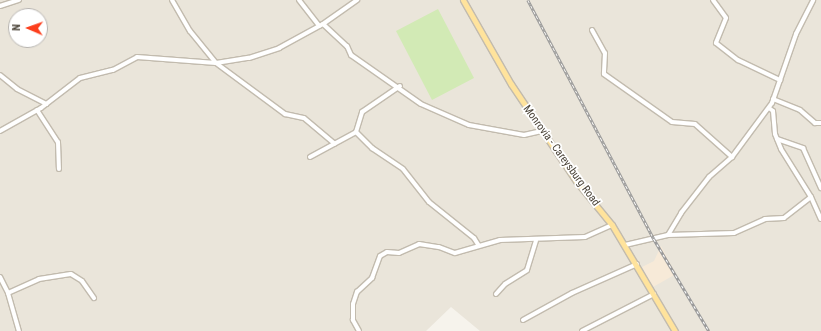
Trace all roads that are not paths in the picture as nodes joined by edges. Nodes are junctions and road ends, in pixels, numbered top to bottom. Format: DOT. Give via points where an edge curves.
graph roads {
  1 [pos="19,0"];
  2 [pos="172,0"];
  3 [pos="299,0"];
  4 [pos="357,0"];
  5 [pos="463,0"];
  6 [pos="713,0"];
  7 [pos="813,0"];
  8 [pos="0,6"];
  9 [pos="321,25"];
  10 [pos="592,30"];
  11 [pos="216,63"];
  12 [pos="0,75"];
  13 [pos="780,80"];
  14 [pos="400,86"];
  15 [pos="773,99"];
  16 [pos="46,104"];
  17 [pos="769,108"];
  18 [pos="37,110"];
  19 [pos="821,123"];
  20 [pos="0,131"];
  21 [pos="542,131"];
  22 [pos="356,132"];
  23 [pos="777,139"];
  24 [pos="335,144"];
  25 [pos="310,157"];
  26 [pos="732,157"];
  27 [pos="59,169"];
  28 [pos="821,188"];
  29 [pos="811,197"];
  30 [pos="814,203"];
  31 [pos="821,206"];
  32 [pos="821,219"];
  33 [pos="612,225"];
  34 [pos="668,235"];
  35 [pos="536,240"];
  36 [pos="625,245"];
  37 [pos="479,246"];
  38 [pos="637,264"];
  39 [pos="0,277"];
  40 [pos="8,293"];
  41 [pos="496,294"];
  42 [pos="654,294"];
  43 [pos="94,298"];
  44 [pos="523,320"];
  45 [pos="19,331"];
  46 [pos="359,331"];
  47 [pos="582,331"];
  48 [pos="675,331"];
  1 -- 8 [label="street"];
  2 -- 11 [label="street" via="190,31"];
  3 -- 9 [label="street"];
  4 -- 9 [label="street"];
  5 -- 21 [label="main road, Monrovia - Careysburg Road" via="511,84"];
  6 -- 13 [label="street" via="726,18 716,44 738,60"];
  7 -- 13 [label="street" via="796,34"];
  9 -- 11 [label="street" via="266,54"];
  9 -- 14 [label="street" via="347,46 351,55"];
  10 -- 26 [label="street" via="605,53 604,74 672,122 695,124"];
  11 -- 16 [label="street" via="137,57 113,70 80,78"];
  11 -- 24 [label="street" via="285,114 304,118"];
  12 -- 16 [label="street" via="17,89"];
  13 -- 15 [label="street"];
  14 -- 21 [label="street" via="421,104 469,125 524,135"];
  14 -- 22 [label="street" via="362,112"];
  15 -- 17 [label="street"];
  15 -- 19 [label="street" via="800,110 815,123"];
  16 -- 18 [label="street"];
  17 -- 23 [label="street" via="773,111"];
  17 -- 26 [label="street"];
  18 -- 20 [label="street"];
  18 -- 27 [label="street" via="58,142"];
  21 -- 33 [label="main road, Monrovia - Careysburg Road" via="576,181"];
  22 -- 24 [label="street"];
  22 -- 37 [label="street" via="372,148 403,169 429,202 474,238"];
  23 -- 28 [label="street" via="804,148"];
  23 -- 29 [label="street" via="788,163"];
  24 -- 25 [label="street"];
  26 -- 34 [label="street" via="709,177 681,213"];
  29 -- 30 [label="street"];
  29 -- 34 [label="street" via="784,218 765,219 734,233"];
  30 -- 31 [label="street"];
  30 -- 32 [label="street"];
  33 -- 35 [label="street" via="585,238"];
  33 -- 36 [label="main road, Monrovia - Careysburg Road"];
  34 -- 36 [label="street"];
  35 -- 37 [label="street" via="500,240"];
  35 -- 41 [label="street" via="527,270 505,284"];
  36 -- 38 [label="main road, Monrovia - Careysburg Road"];
  37 -- 46 [label="street" via="455,253 440,247 419,244 399,252 386,252 380,256 372,278 357,292 353,304 353,320"];
  38 -- 42 [label="main road, Monrovia - Careysburg Road"];
  38 -- 44 [label="street" via="572,293"];
  39 -- 40 [label="street"];
  40 -- 43 [label="street" via="39,279 71,274 82,281"];
  40 -- 45 [label="street"];
  42 -- 47 [label="street"];
  42 -- 48 [label="main road, Monrovia - Careysburg Road"];
}
